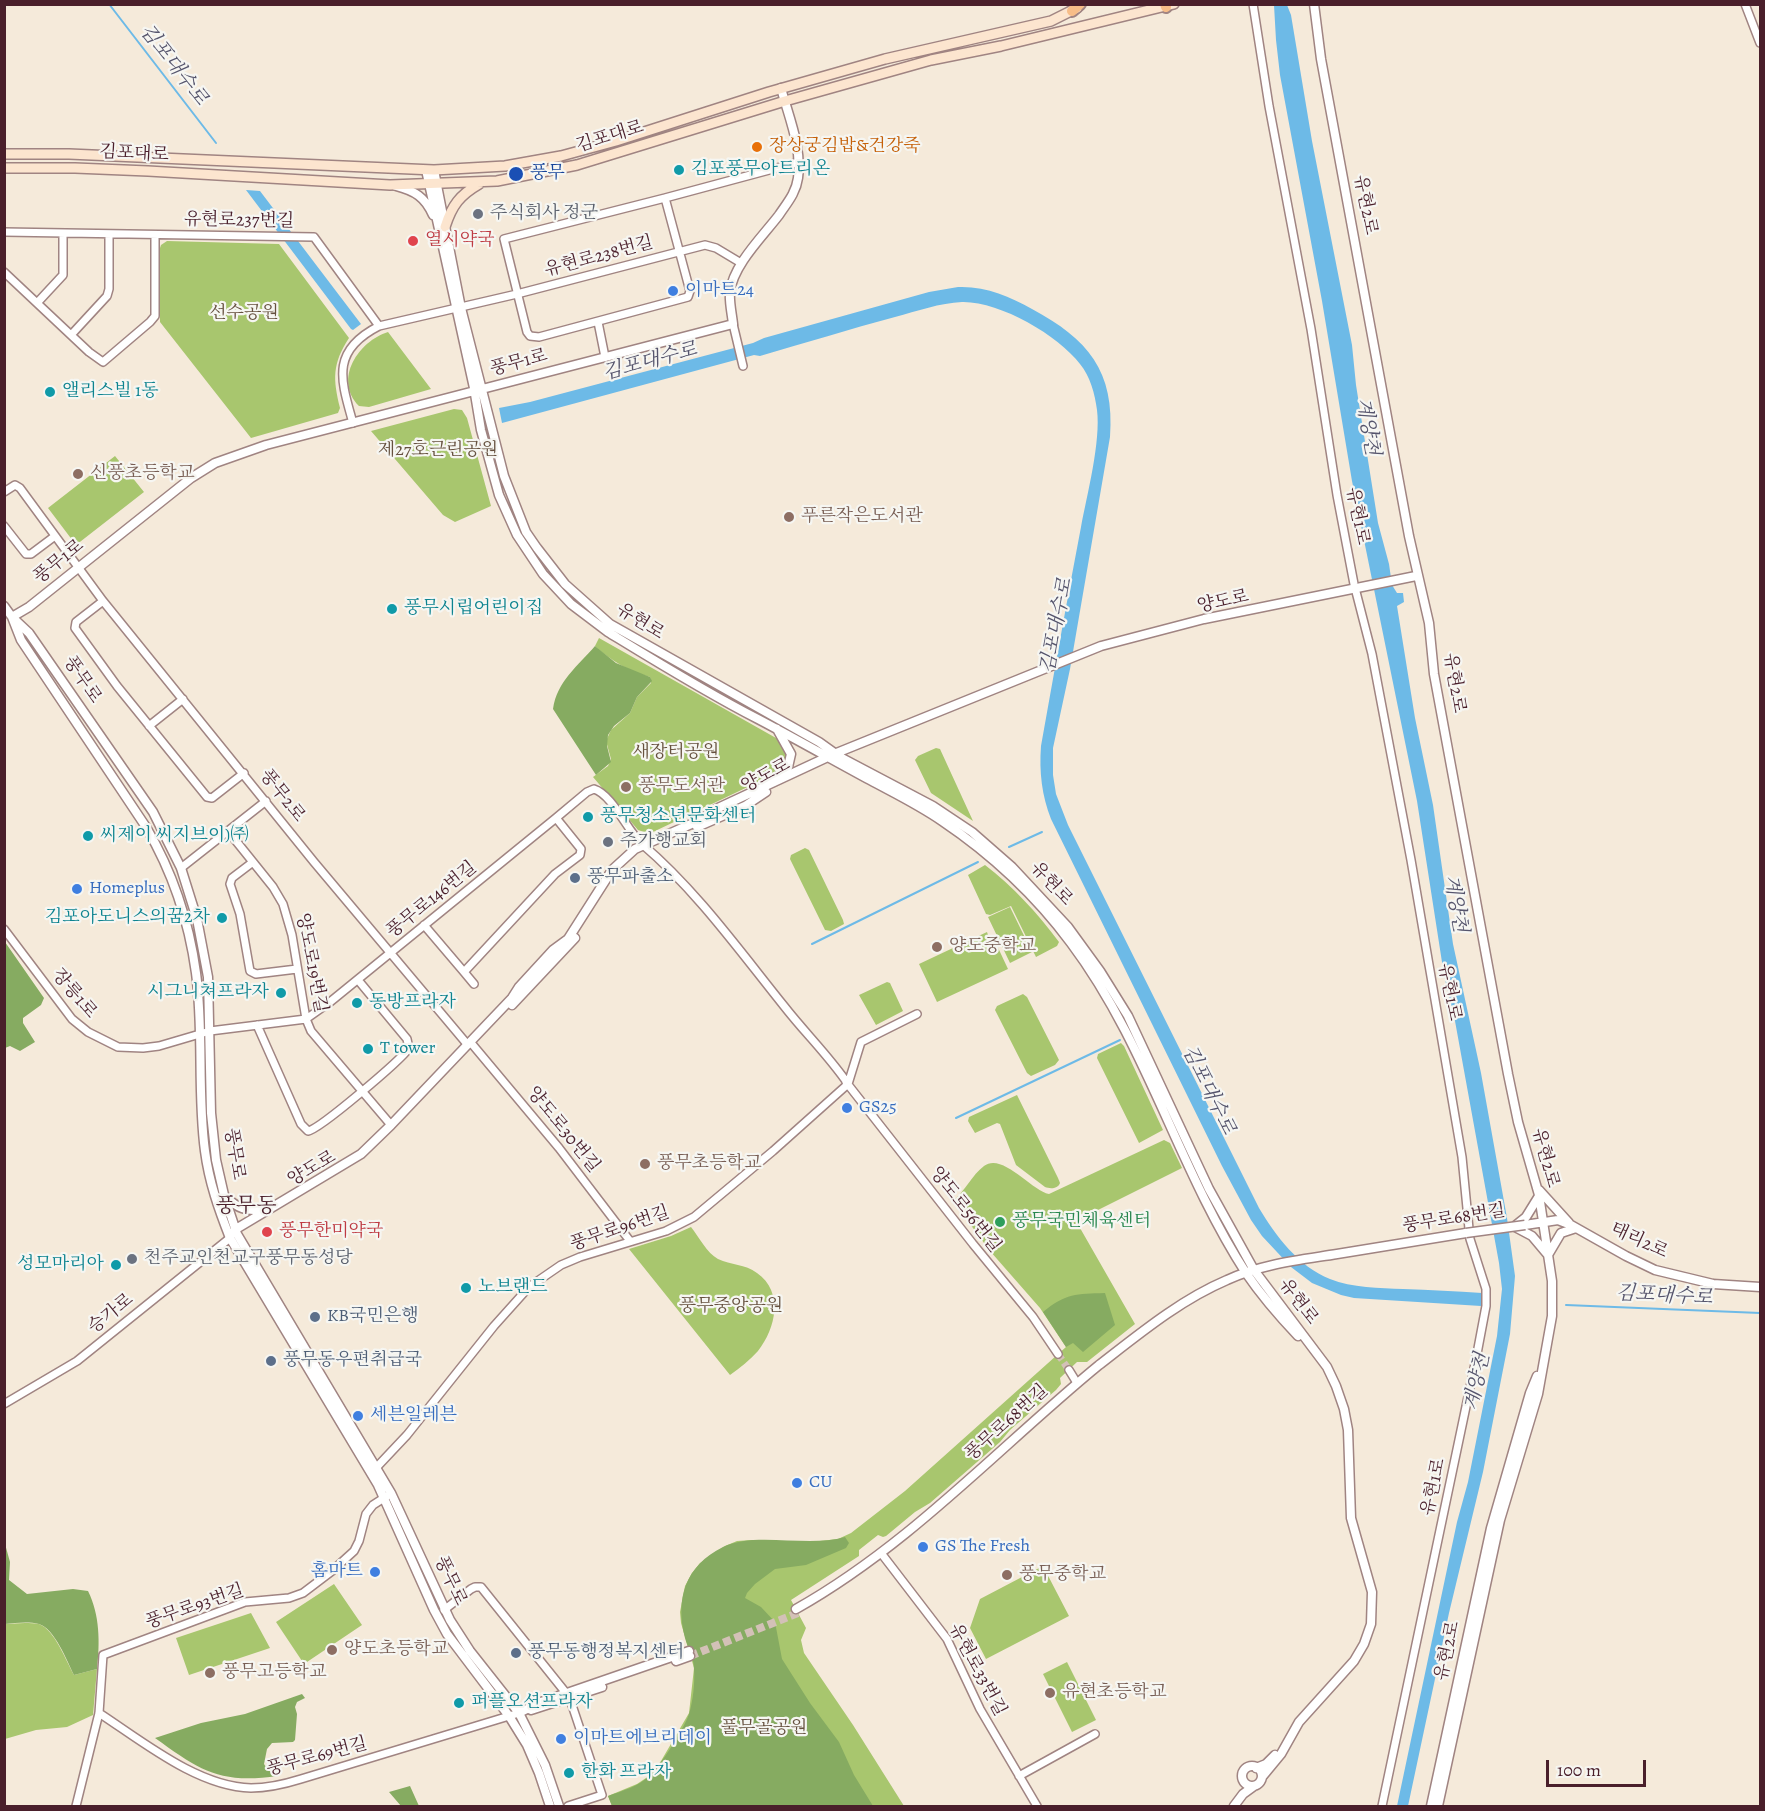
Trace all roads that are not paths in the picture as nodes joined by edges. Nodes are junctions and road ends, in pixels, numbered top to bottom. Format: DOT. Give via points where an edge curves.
graph roads {
  1 [pos="1253,4"];
  2 [pos="1314,4"];
  3 [pos="1745,4"];
  4 [pos="1168,6"];
  5 [pos="1079,7"];
  6 [pos="1761,43"];
  7 [pos="781,88"];
  8 [pos="785,101"];
  9 [pos="4,154"];
  10 [pos="797,162"];
  11 [pos="4,168"];
  12 [pos="430,170"];
  13 [pos="482,182"];
  14 [pos="433,184"];
  15 [pos="390,185"];
  16 [pos="665,198"];
  17 [pos="442,227"];
  18 [pos="4,232"];
  19 [pos="63,233"];
  20 [pos="109,234"];
  21 [pos="155,235"];
  22 [pos="680,252"];
  23 [pos="740,262"];
  24 [pos="4,272"];
  25 [pos="518,294"];
  26 [pos="37,303"];
  27 [pos="458,309"];
  28 [pos="598,322"];
  29 [pos="732,324"];
  30 [pos="379,326"];
  31 [pos="71,335"];
  32 [pos="605,356"];
  33 [pos="743,366"];
  34 [pos="478,389"];
  35 [pos="352,421"];
  36 [pos="4,492"];
  37 [pos="4,526"];
  38 [pos="55,536"];
  39 [pos="77,567"];
  40 [pos="1415,579"];
  41 [pos="1357,590"];
  42 [pos="103,601"];
  43 [pos="4,606"];
  44 [pos="12,617"];
  45 [pos="183,699"];
  46 [pos="149,726"];
  47 [pos="777,728"];
  48 [pos="834,757"];
  49 [pos="244,773"];
  50 [pos="767,786"];
  51 [pos="266,801"];
  52 [pos="556,818"];
  53 [pos="228,831"];
  54 [pos="645,845"];
  55 [pos="253,861"];
  56 [pos="181,868"];
  57 [pos="424,925"];
  58 [pos="4,929"];
  59 [pos="391,953"];
  60 [pos="297,969"];
  61 [pos="464,972"];
  62 [pos="358,980"];
  63 [pos="474,984"];
  64 [pos="917,1014"];
  65 [pos="306,1019"];
  66 [pos="257,1025"];
  67 [pos="210,1031"];
  68 [pos="200,1034"];
  69 [pos="470,1044"];
  70 [pos="848,1084"];
  71 [pos="361,1091"];
  72 [pos="391,1125"];
  73 [pos="1538,1191"];
  74 [pos="224,1195"];
  75 [pos="269,1208"];
  76 [pos="1544,1222"];
  77 [pos="1525,1226"];
  78 [pos="1573,1227"];
  79 [pos="234,1234"];
  80 [pos="630,1241"];
  81 [pos="1548,1255"];
  82 [pos="1250,1272"];
  83 [pos="1761,1287"];
  84 [pos="1058,1354"];
  85 [pos="1542,1365"];
  86 [pos="1069,1370"];
  87 [pos="1077,1383"];
  88 [pos="4,1404"];
  89 [pos="374,1470"];
  90 [pos="388,1495"];
  91 [pos="882,1555"];
  92 [pos="444,1610"];
  93 [pos="797,1611"];
  94 [pos="690,1654"];
  95 [pos="568,1696"];
  96 [pos="99,1713"];
  97 [pos="519,1713"];
  98 [pos="509,1716"];
  99 [pos="1095,1734"];
  100 [pos="1256,1768"];
  101 [pos="1019,1776"];
  102 [pos="1262,1778"];
  103 [pos="1243,1780"];
  104 [pos="1254,1786"];
  105 [pos="1240,1798"];
  106 [pos="76,1806"];
  107 [pos="550,1806"];
  108 [pos="559,1806"];
  109 [pos="568,1806"];
  110 [pos="1037,1806"];
  111 [pos="1234,1806"];
  112 [pos="1382,1806"];
  113 [pos="1431,1806"];
  114 [pos="1438,1806"];
  1 -- 41 [label="street, 유현1로" via="1337,495"];
  2 -- 40 [label="street, 유현2로"];
  3 -- 6 [label="street"];
  4 -- 8 [label="main road, 김포대로" via="931,60"];
  5 -- 7 [label="main road, 김포대로" via="1051,21"];
  7 -- 8 [label="street"];
  7 -- 12 [label="main road, 김포대로" via="561,156 505,166"];
  8 -- 10 [label="street"];
  8 -- 13 [label="main road, 김포대로" via="577,165"];
  9 -- 12 [label="main road, 김포대로"];
  10 -- 16 [label="street"];
  10 -- 23 [label="street" via="790,193"];
  11 -- 15 [label="main road, 김포대로" via="75,168"];
  12 -- 14 [label="street, 유현로"];
  13 -- 14 [label="main road, 김포대로"];
  13 -- 17 [label="main road" via="456,201"];
  14 -- 15 [label="main road, 김포대로"];
  14 -- 17 [label="street, 유현로"];
  15 -- 17 [label="street" via="423,198"];
  16 -- 22 [label="street"];
  16 -- 25 [label="street" via="504,239"];
  17 -- 27 [label="street, 유현로"];
  18 -- 19 [label="street, 유현로237번길"];
  19 -- 20 [label="street, 유현로237번길"];
  19 -- 26 [label="street" via="63,275"];
  20 -- 21 [label="street, 유현로237번길"];
  20 -- 31 [label="street" via="108,293"];
  21 -- 30 [label="street, 유현로237번길" via="314,237"];
  21 -- 31 [label="street" via="155,316 150,322 103,362"];
  22 -- 23 [label="street, 유현로238번길" via="711,245"];
  22 -- 25 [label="street, 유현로238번길"];
  22 -- 28 [label="street" via="690,291 688,297"];
  23 -- 29 [label="street" via="731,276 727,294"];
  24 -- 26 [label="street"];
  25 -- 27 [label="street, 유현로238번길"];
  25 -- 28 [label="street" via="527,332 534,338"];
  26 -- 31 [label="street"];
  27 -- 30 [label="street"];
  27 -- 34 [label="street, 유현로"];
  28 -- 32 [label="street"];
  29 -- 32 [label="street, 풍무1로"];
  29 -- 33 [label="street"];
  30 -- 35 [label="street" via="354,345 343,369 342,386"];
  32 -- 34 [label="street, 풍무1로"];
  34 -- 35 [label="street, 풍무1로"];
  34 -- 47 [label="street, 유현로" via="481,430 499,495 528,554 553,586 578,611 608,632"];
  34 -- 48 [label="street, 유현로" via="516,510 526,532 566,584 610,624 819,742"];
  35 -- 39 [label="street, 풍무1로" via="254,445 214,460 178,483"];
  36 -- 38 [label="street, 풍무2로" via="15,485 20,488"];
  37 -- 38 [label="street" via="26,554"];
  38 -- 39 [label="street, 풍무2로"];
  39 -- 42 [label="street, 풍무2로"];
  39 -- 44 [label="street, 풍무1로"];
  40 -- 41 [label="street, 양도로"];
  40 -- 73 [label="street, 유현2로" via="1429,623 1434,674 1508,1074"];
  41 -- 48 [label="street, 양도로" via="1119,644"];
  41 -- 112 [label="street, 유현1로" via="1411,860 1461,1149 1470,1239 1486,1289"];
  42 -- 45 [label="street, 풍무2로"];
  42 -- 46 [label="street" via="74,626"];
  43 -- 44 [label="street, 풍무로"];
  44 -- 56 [label="street, 풍무로" via="29,633 147,802"];
  44 -- 68 [label="street, 풍무로" via="21,640 160,850 177,893 192,950"];
  45 -- 46 [label="street"];
  45 -- 49 [label="street, 풍무2로"];
  46 -- 49 [label="street" via="208,798"];
  47 -- 48 [label="street, 유현로"];
  47 -- 50 [label="street" via="791,758 784,772"];
  48 -- 50 [label="street, 양도로"];
  48 -- 54 [label="street, 양도로" via="745,806 669,840"];
  48 -- 82 [label="street, 유현로" via="928,803 972,832 1064,921 1128,1016"];
  49 -- 51 [label="street, 풍무2로"];
  50 -- 54 [label="street, 양도로"];
  51 -- 53 [label="street"];
  51 -- 59 [label="street, 풍무2로"];
  52 -- 54 [label="street, 풍무로146번길" via="587,792 598,790"];
  52 -- 57 [label="street, 풍무로146번길"];
  52 -- 61 [label="street" via="582,849 580,855 555,874"];
  53 -- 55 [label="street, 양도로19번길"];
  53 -- 56 [label="street"];
  54 -- 69 [label="street, 양도로" via="612,870 568,939 553,950"];
  54 -- 70 [label="street, 양도로56번길" via="706,910"];
  55 -- 60 [label="street, 양도로19번길" via="284,904"];
  55 -- 60 [label="street" via="230,884 240,914 250,971 256,975"];
  56 -- 67 [label="street, 풍무로" via="208,976"];
  57 -- 59 [label="street, 풍무로146번길"];
  57 -- 61 [label="street"];
  58 -- 68 [label="street, 장릉1로" via="64,1010 96,1037 118,1047 143,1048"];
  59 -- 62 [label="street, 풍무로146번길"];
  59 -- 69 [label="street, 풍무2로"];
  60 -- 65 [label="street, 양도로19번길"];
  61 -- 63 [label="street"];
  62 -- 65 [label="street, 풍무로146번길"];
  62 -- 71 [label="street" via="410,1045"];
  64 -- 70 [label="street" via="861,1042"];
  65 -- 66 [label="street, 풍무로146번길"];
  65 -- 71 [label="street, 양도로19번길" via="313,1034"];
  66 -- 67 [label="street, 풍무로146번길"];
  66 -- 71 [label="street" via="305,1130 320,1126"];
  67 -- 68 [label="street, 장릉1로"];
  67 -- 74 [label="street, 풍무로" via="213,1140"];
  68 -- 79 [label="street, 풍무로" via="204,1150 216,1203"];
  69 -- 72 [label="street, 양도로"];
  69 -- 79 [label="street, 양도로" via="363,1157"];
  69 -- 80 [label="street, 양도로30번길" via="559,1148"];
  70 -- 80 [label="street, 풍무로96번길" via="703,1211 675,1227"];
  70 -- 84 [label="street, 양도로56번길" via="1028,1310"];
  71 -- 72 [label="street, 양도로19번길"];
  72 -- 75 [label="street, 양도로" via="352,1160"];
  73 -- 76 [label="street, 유현2로"];
  73 -- 77 [label="street"];
  73 -- 78 [label="street"];
  74 -- 75 [label="street" via="241,1209"];
  74 -- 79 [label="street, 풍무로"];
  75 -- 79 [label="street, 양도로"];
  76 -- 77 [label="street, 풍무로68번길"];
  76 -- 78 [label="street, 태리2로" via="1558,1220"];
  76 -- 81 [label="street, 유현2로"];
  77 -- 81 [label="street"];
  77 -- 82 [label="street, 풍무로68번길, bridge" via="1275,1264"];
  78 -- 81 [label="street" via="1561,1233"];
  78 -- 83 [label="street, 태리2로" via="1655,1270 1713,1284"];
  79 -- 88 [label="street, 승가로" via="77,1361"];
  79 -- 89 [label="street, 풍무로"];
  80 -- 89 [label="street, 풍무로96번길" via="570,1261 522,1294"];
  81 -- 85 [label="street, 유현2로" via="1552,1316"];
  82 -- 87 [label="street, 풍무로68번길" via="1183,1304"];
  82 -- 91 [label="street, 풍무로68번길" via="1137,1342 1054,1409 936,1514"];
  82 -- 100 [label="street, 유현로" via="1323,1368 1332,1386 1344,1432 1347,1525 1369,1601 1364,1634 1353,1657 1297,1720 1274,1756"];
  82 -- 102 [label="street, 유현로" via="1327,1367 1340,1397 1350,1449 1351,1518 1370,1579 1373,1603 1368,1635 1359,1653 1299,1722"];
  85 -- 113 [label="street, 유현2로" via="1530,1393 1491,1528"];
  85 -- 114 [label="street, 유현2로" via="1538,1394 1494,1545"];
  86 -- 87 [label="street"];
  87 -- 91 [label="street, 풍무로68번길"];
  89 -- 90 [label="street, 풍무로"];
  90 -- 92 [label="street, 풍무로"];
  90 -- 96 [label="street, 풍무로93번길" via="366,1514 354,1551 303,1593 289,1599 245,1602 103,1655"];
  90 -- 98 [label="street, 풍무로" via="441,1625"];
  91 -- 93 [label="street, 풍무로68번길"];
  91 -- 101 [label="street, 유현로33번길" via="947,1639 980,1709"];
  92 -- 95 [label="street" via="471,1589 481,1587"];
  92 -- 97 [label="street, 풍무로" via="470,1651"];
  94 -- 95 [label="street"];
  95 -- 97 [label="street"];
  95 -- 109 [label="street" via="602,1795"];
  96 -- 98 [label="street, 풍무로69번길" via="204,1778 250,1788 301,1779"];
  96 -- 106 [label="street"];
  97 -- 98 [label="street, 풍무로69번길"];
  97 -- 108 [label="street, 풍무로" via="542,1757"];
  98 -- 107 [label="street, 풍무로" via="534,1760"];
  99 -- 101 [label="street"];
  100 -- 102 [label="street"];
  100 -- 103 [label="street" via="1246,1768"];
  101 -- 110 [label="street, 유현로33번길"];
  102 -- 104 [label="street"];
  103 -- 104 [label="street"];
  103 -- 105 [label="street"];
  104 -- 105 [label="street"];
  105 -- 111 [label="street"];
}
